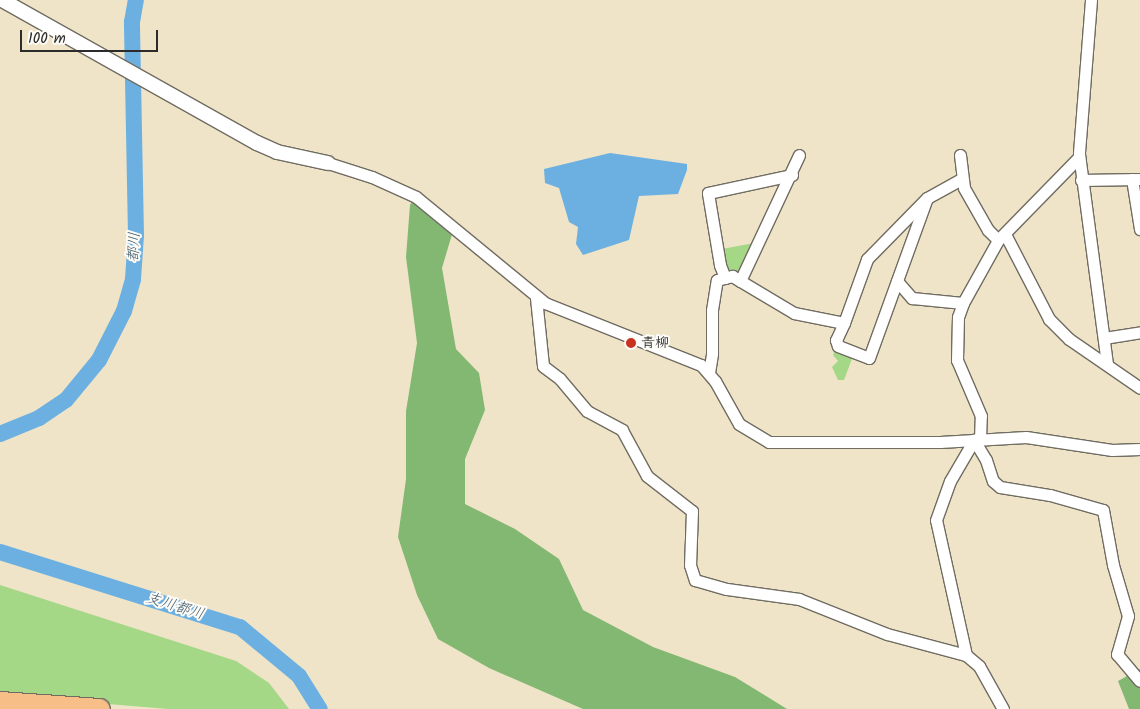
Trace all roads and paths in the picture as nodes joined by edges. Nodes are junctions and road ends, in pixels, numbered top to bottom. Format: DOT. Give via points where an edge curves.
graph roads {
  1 [pos="2,0"];
  2 [pos="1091,0"];
  3 [pos="799,155"];
  4 [pos="960,156"];
  5 [pos="1079,157"];
  6 [pos="328,164"];
  7 [pos="792,175"];
  8 [pos="962,179"];
  9 [pos="1136,179"];
  10 [pos="1081,180"];
  11 [pos="927,198"];
  12 [pos="1140,229"];
  13 [pos="1001,237"];
  14 [pos="726,278"];
  15 [pos="740,281"];
  16 [pos="897,281"];
  17 [pos="536,298"];
  18 [pos="963,303"];
  19 [pos="844,323"];
  20 [pos="1140,332"];
  21 [pos="1104,338"];
  22 [pos="1107,364"];
  23 [pos="709,373"];
  24 [pos="1140,388"];
  25 [pos="977,440"];
  26 [pos="1140,449"];
  27 [pos="966,655"];
  28 [pos="1140,681"];
  29 [pos="1,702"];
  30 [pos="100,709"];
  31 [pos="1003,709"];
  1 -- 6 [label="street" via="257,143 277,152"];
  2 -- 5 [label="street"];
  3 -- 7 [label="street"];
  4 -- 8 [label="street"];
  5 -- 10 [label="street"];
  5 -- 13 [label="street"];
  6 -- 17 [label="street" via="372,176 416,197"];
  7 -- 14 [label="street" via="708,193 720,266"];
  7 -- 15 [label="street"];
  8 -- 11 [label="street"];
  8 -- 13 [label="street" via="980,217"];
  9 -- 10 [label="street"];
  9 -- 12 [label="street"];
  10 -- 21 [label="street"];
  11 -- 16 [label="street"];
  11 -- 19 [label="street" via="867,259"];
  13 -- 18 [label="street"];
  13 -- 22 [label="street" via="1049,319 1069,339"];
  14 -- 15 [label="street" via="732,276"];
  14 -- 23 [label="street" via="717,280"];
  15 -- 19 [label="street" via="794,313"];
  16 -- 18 [label="street" via="912,298"];
  16 -- 19 [label="street" via="869,358 838,346 836,340"];
  17 -- 23 [label="street" via="691,360"];
  17 -- 27 [label="street" via="543,366 560,379 587,411 622,430 647,476 692,511 690,565 695,580 727,589 799,599 887,634"];
  18 -- 25 [label="street" via="958,318 957,360 981,416"];
  20 -- 21 [label="street"];
  21 -- 22 [label="street"];
  22 -- 24 [label="street"];
  23 -- 25 [label="street" via="739,424 770,442"];
  25 -- 26 [label="street" via="1026,437 1112,450"];
  25 -- 27 [label="street" via="950,481 936,520"];
  25 -- 28 [label="street" via="993,481 1000,487 1050,495 1104,510 1113,565 1128,616 1117,654"];
  27 -- 31 [label="street" via="979,666"];
  29 -- 30 [label="highway"];
}
